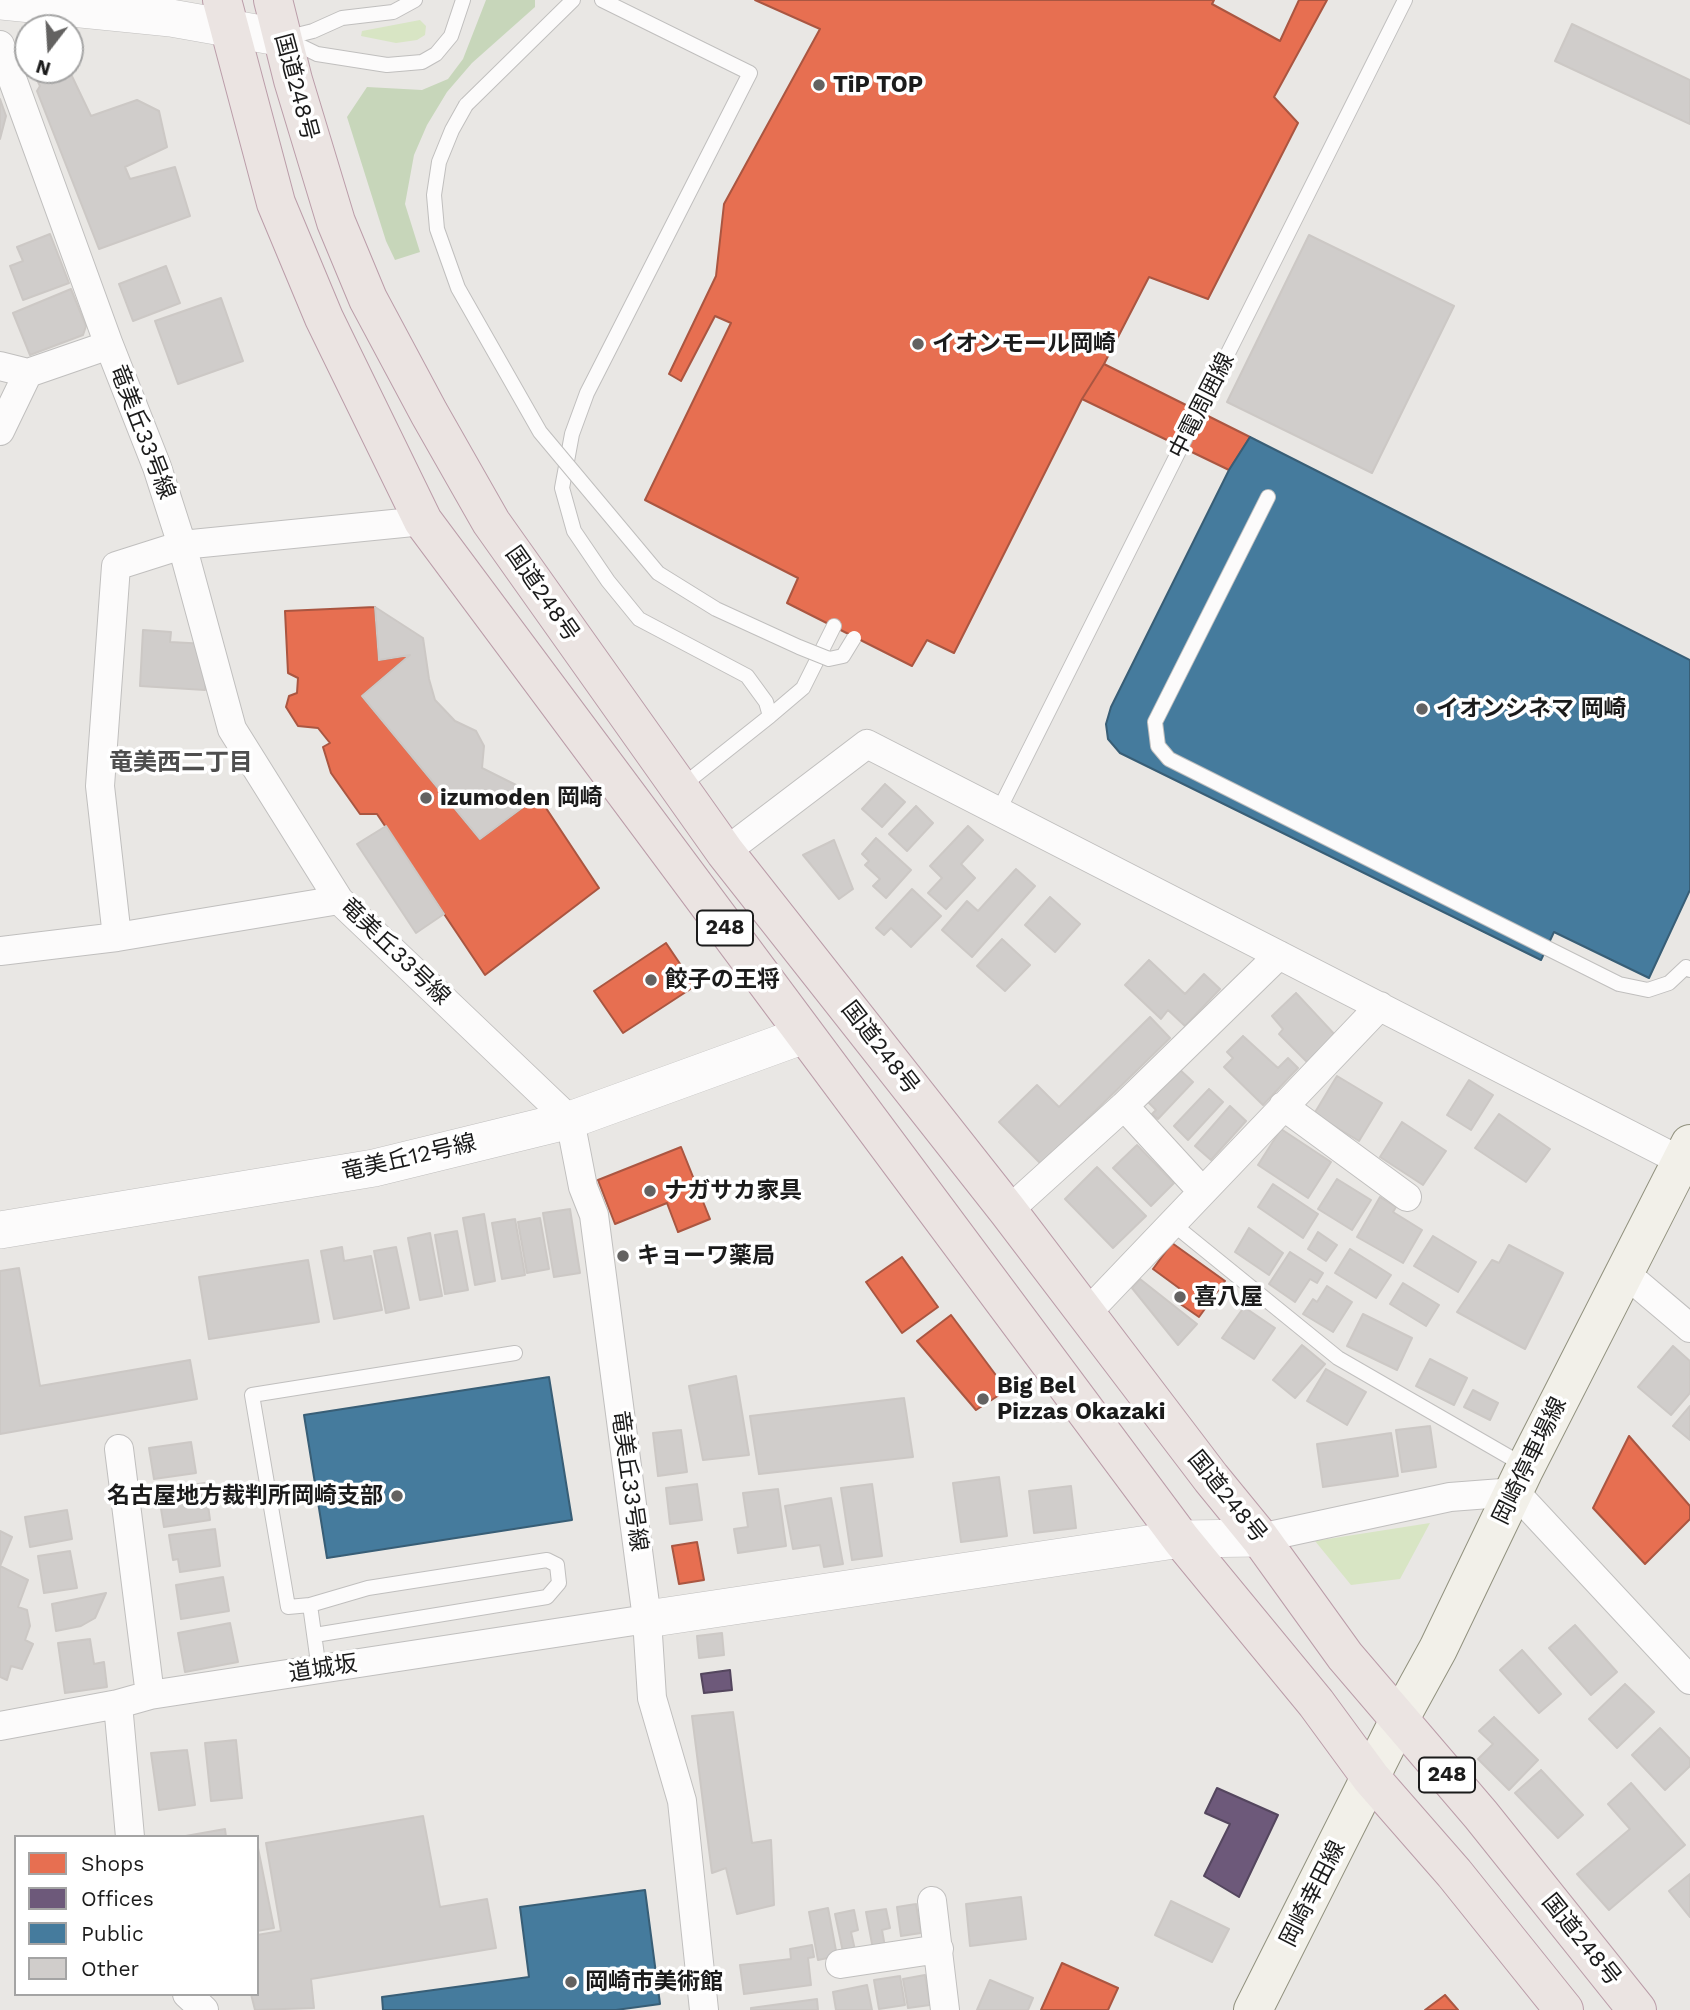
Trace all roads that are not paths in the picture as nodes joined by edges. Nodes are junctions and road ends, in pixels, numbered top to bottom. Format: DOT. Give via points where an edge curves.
graph roads {
  1 [pos="273,0"];
  2 [pos="415,0"];
  3 [pos="463,0"];
  4 [pos="573,0"];
  5 [pos="602,0"];
  6 [pos="1405,0"];
  7 [pos="0,1"];
  8 [pos="225,14"];
  9 [pos="284,38"];
  10 [pos="0,45"];
  11 [pos="109,345"];
  12 [pos="0,366"];
  13 [pos="28,373"];
  14 [pos="0,431"];
  15 [pos="1268,498"];
  16 [pos="424,521"];
  17 [pos="183,545"];
  18 [pos="834,626"];
  19 [pos="854,638"];
  20 [pos="770,716"];
  21 [pos="679,788"];
  22 [pos="999,812"];
  23 [pos="725,852"];
  24 [pos="339,900"];
  25 [pos="117,937"];
  26 [pos="0,951"];
  27 [pos="1279,955"];
  28 [pos="1689,965"];
  29 [pos="1380,1006"];
  30 [pos="804,1035"];
  31 [pos="1124,1106"];
  32 [pos="1283,1106"];
  33 [pos="570,1120"];
  34 [pos="1686,1152"];
  35 [pos="1202,1191"];
  36 [pos="1407,1196"];
  37 [pos="1009,1211"];
  38 [pos="1173,1224"];
  39 [pos="0,1230"];
  40 [pos="1625,1273"];
  41 [pos="1086,1315"];
  42 [pos="1690,1328"];
  43 [pos="515,1353"];
  44 [pos="119,1449"];
  45 [pos="1520,1479"];
  46 [pos="1260,1538"];
  47 [pos="1181,1539"];
  48 [pos="310,1605"];
  49 [pos="647,1619"];
  50 [pos="315,1635"];
  51 [pos="319,1670"];
  52 [pos="1690,1680"];
  53 [pos="150,1695"];
  54 [pos="118,1704"];
  55 [pos="1399,1720"];
  56 [pos="0,1726"];
  57 [pos="1371,1778"];
  58 [pos="130,1835"];
  59 [pos="932,1901"];
  60 [pos="939,1950"];
  61 [pos="840,1964"];
  62 [pos="189,1996"];
  63 [pos="204,2010"];
  64 [pos="704,2010"];
  65 [pos="945,2010"];
  66 [pos="1253,2010"];
  67 [pos="1564,2010"];
  68 [pos="1637,2010"];
  1 -- 9 [label="highway, 国道248号 / 248"];
  2 -- 9 [label="lane" via="393,12 342,18"];
  3 -- 9 [label="lane" via="451,36 422,62 387,65 317,54"];
  4 -- 19 [label="lane, bridge" via="466,105 439,162 434,195 437,229 458,288 540,432 658,573 716,609 830,659 843,656"];
  5 -- 20 [label="lane" via="750,73 587,393 572,434 562,488 574,531 639,619 747,676 766,702"];
  6 -- 22 [label="lane, 中電周囲線"];
  7 -- 8 [label="street" via="170,18"];
  8 -- 9 [label="street"];
  8 -- 16 [label="highway, 248" via="276,203 324,318"];
  9 -- 21 [label="highway, 国道248号 / 248" via="336,222 374,310 491,522"];
  10 -- 11 [label="street, 竜美丘33号線"];
  11 -- 13 [label="street"];
  11 -- 17 [label="street, 竜美丘33号線"];
  12 -- 13 [label="street"];
  13 -- 14 [label="street"];
  15 -- 28 [label="lane" via="1155,722 1158,746 1169,759 1619,984 1648,990 1669,983"];
  16 -- 17 [label="street"];
  16 -- 30 [label="highway, 248"];
  17 -- 24 [label="street, 竜美丘33号線" via="232,729"];
  17 -- 25 [label="street" via="116,566 100,786"];
  18 -- 20 [label="lane" via="803,688"];
  20 -- 21 [label="lane"];
  21 -- 23 [label="highway, 国道248号 / 248"];
  22 -- 23 [label="street" via="867,744"];
  22 -- 27 [label="street"];
  23 -- 37 [label="highway, 国道248号 / 248"];
  24 -- 25 [label="street"];
  24 -- 33 [label="street, 竜美丘33号線"];
  25 -- 26 [label="street"];
  27 -- 29 [label="street"];
  27 -- 31 [label="street"];
  29 -- 32 [label="street"];
  29 -- 34 [label="street"];
  30 -- 33 [label="street, 竜美丘12号線"];
  30 -- 47 [label="highway, 248"];
  31 -- 35 [label="street"];
  31 -- 37 [label="street"];
  32 -- 35 [label="street"];
  32 -- 36 [label="street"];
  33 -- 39 [label="street, 竜美丘12号線" via="374,1168"];
  33 -- 49 [label="street, 竜美丘33号線" via="583,1187 594,1215"];
  34 -- 40 [label="main road, 岡崎停車場線"];
  35 -- 38 [label="street"];
  37 -- 41 [label="highway, 国道248号 / 248"];
  38 -- 41 [label="street"];
  38 -- 45 [label="lane" via="1338,1358"];
  40 -- 42 [label="street"];
  40 -- 45 [label="main road, 岡崎停車場線"];
  41 -- 46 [label="highway, 国道248号 / 248"];
  43 -- 48 [label="lane" via="252,1395 288,1607"];
  44 -- 53 [label="street"];
  45 -- 46 [label="street"];
  45 -- 52 [label="street"];
  45 -- 55 [label="main road, 岡崎停車場線"];
  46 -- 47 [label="street"];
  46 -- 55 [label="highway, 国道248号 / 248" via="1345,1656"];
  47 -- 49 [label="street"];
  47 -- 57 [label="highway, 248" via="1316,1703"];
  48 -- 50 [label="lane"];
  48 -- 50 [label="lane" via="368,1588 547,1560 558,1574 559,1583 547,1597"];
  49 -- 51 [label="street, 道城坂"];
  49 -- 64 [label="street, 竜美丘33号線" via="652,1698 682,1801"];
  50 -- 51 [label="lane"];
  51 -- 53 [label="street, 道城坂"];
  53 -- 54 [label="street, 道城坂"];
  54 -- 56 [label="street, 道城坂"];
  54 -- 58 [label="street"];
  55 -- 57 [label="main road, 岡崎停車場線"];
  55 -- 68 [label="highway, 国道248号 / 248"];
  57 -- 66 [label="main road, 岡崎幸田線"];
  57 -- 67 [label="highway, 248" via="1454,1872"];
  59 -- 60 [label="street"];
  60 -- 61 [label="street"];
  60 -- 65 [label="street"];
  62 -- 63 [label="street"];
}
